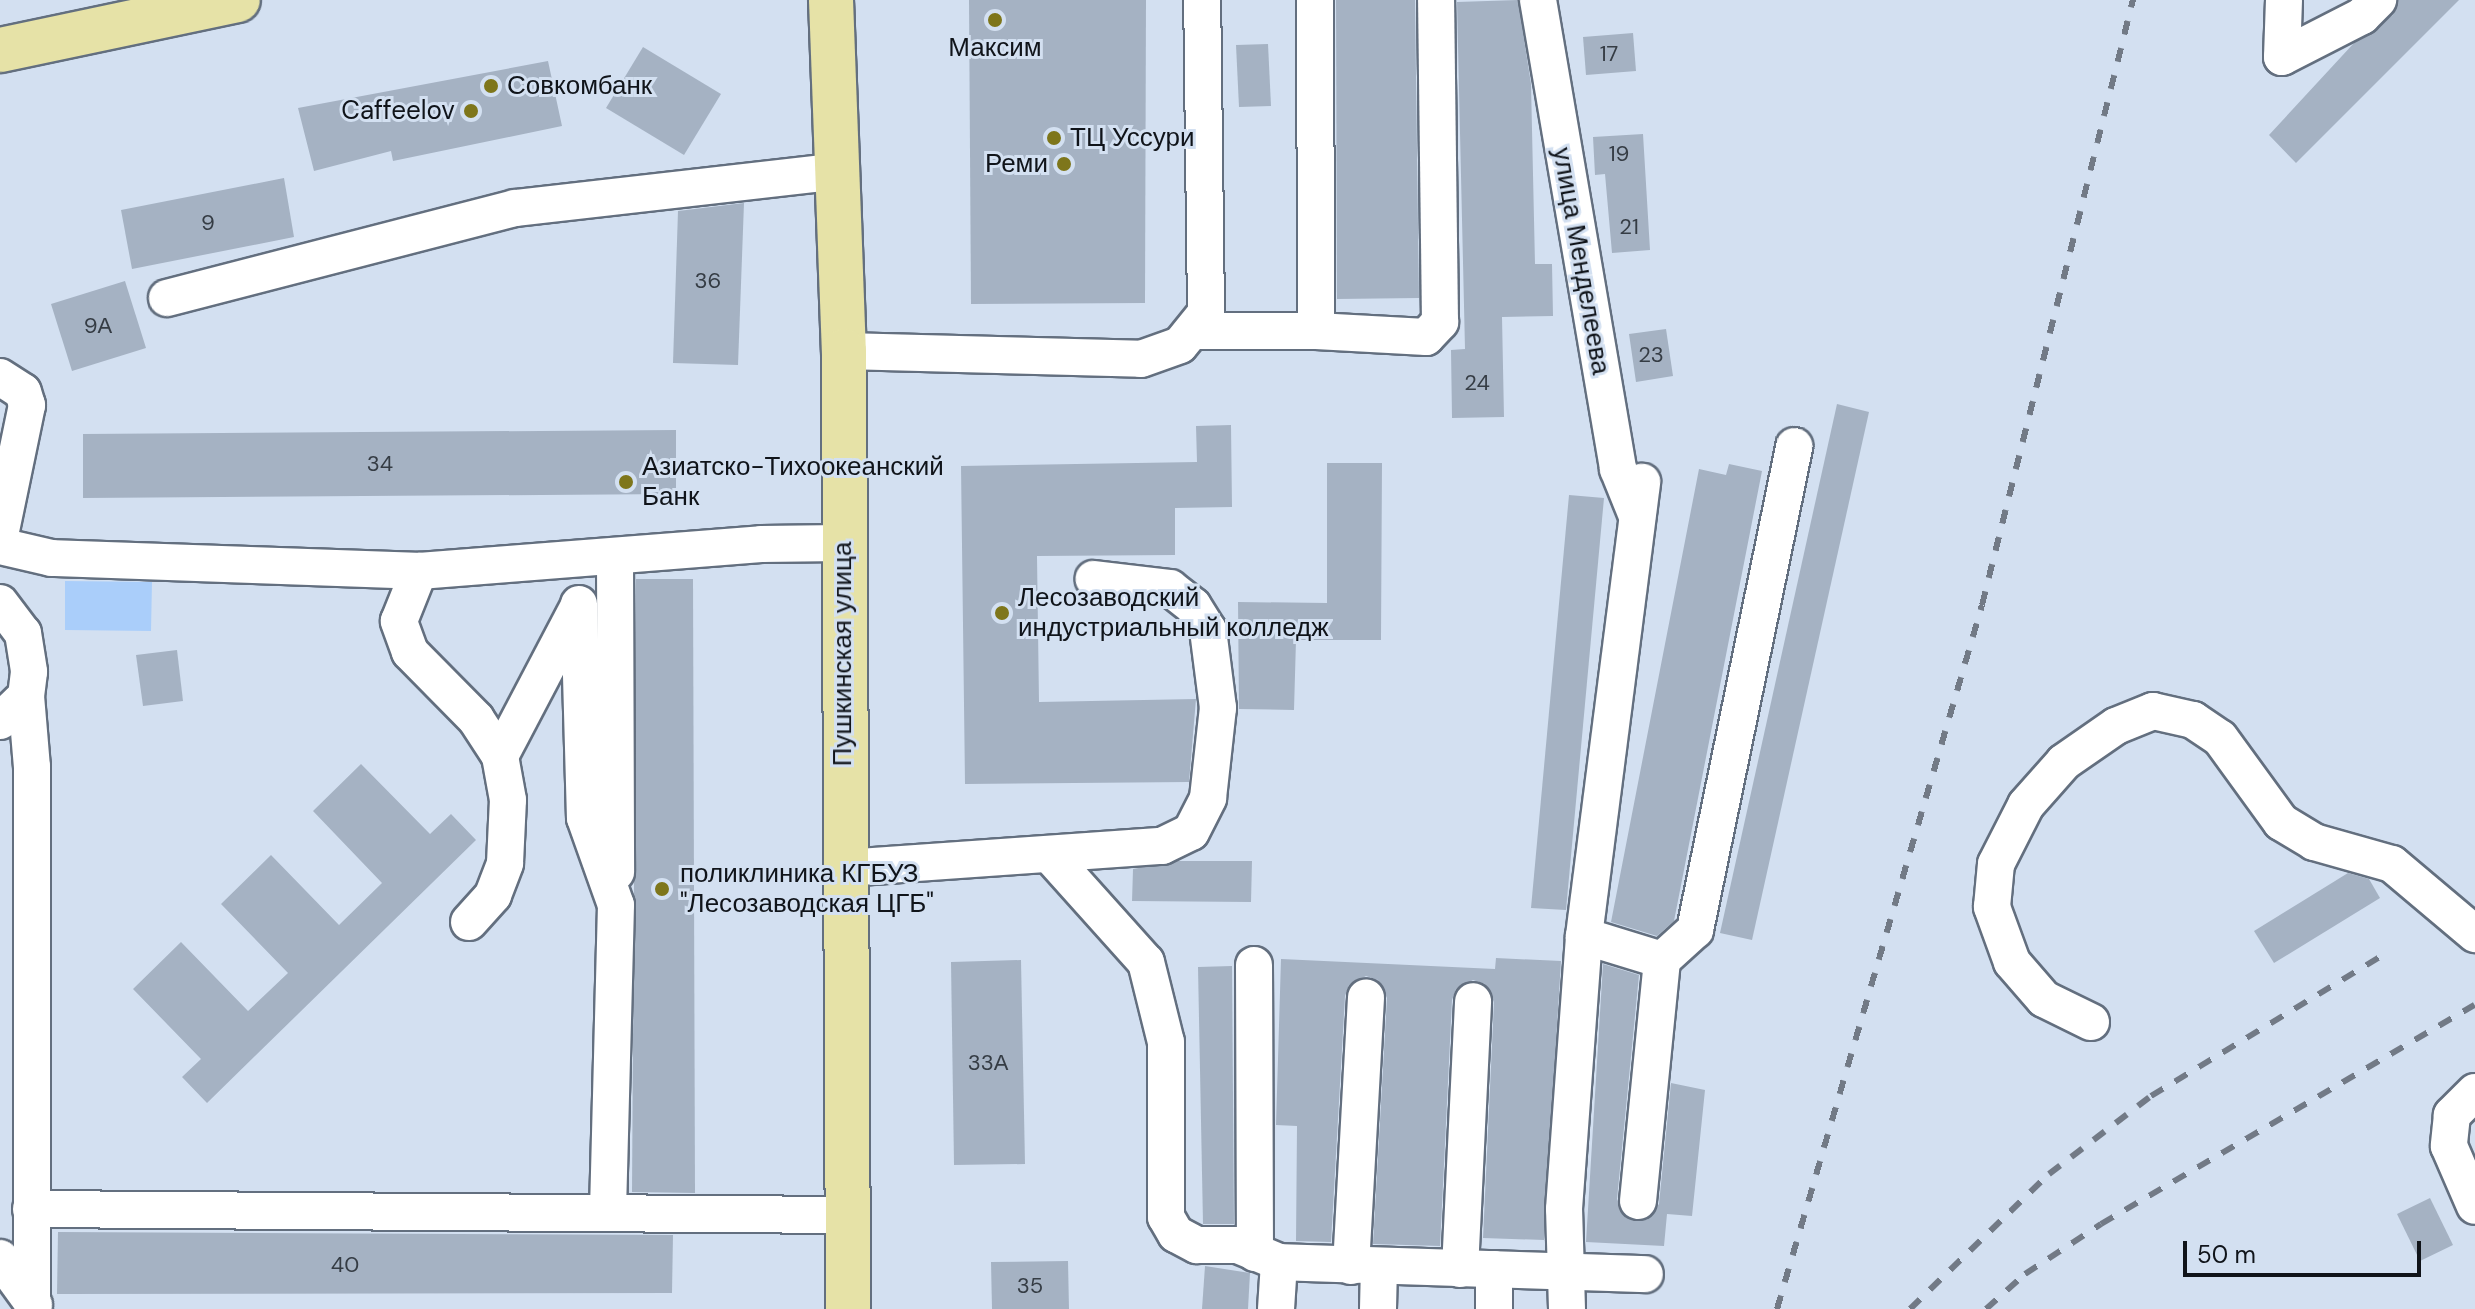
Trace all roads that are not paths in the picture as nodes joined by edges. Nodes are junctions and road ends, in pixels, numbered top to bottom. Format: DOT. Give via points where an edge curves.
graph roads {
  1 [pos="238,0"];
  2 [pos="831,0"];
  3 [pos="1202,0"];
  4 [pos="1315,0"];
  5 [pos="1436,0"];
  6 [pos="1538,0"];
  7 [pos="2284,0"];
  8 [pos="2378,0"];
  9 [pos="0,50"];
  10 [pos="839,171"];
  11 [pos="167,298"];
  12 [pos="1194,331"];
  13 [pos="1316,331"];
  14 [pos="844,351"];
  15 [pos="0,377"];
  16 [pos="1794,446"];
  17 [pos="1642,482"];
  18 [pos="1638,517"];
  19 [pos="0,535"];
  20 [pos="842,543"];
  21 [pos="0,546"];
  22 [pos="615,558"];
  23 [pos="419,571"];
  24 [pos="1094,579"];
  25 [pos="0,603"];
  26 [pos="579,604"];
  27 [pos="26,696"];
  28 [pos="0,721"];
  29 [pos="500,756"];
  30 [pos="1049,854"];
  31 [pos="845,868"];
  32 [pos="616,905"];
  33 [pos="469,922"];
  34 [pos="2475,934"];
  35 [pos="1584,936"];
  36 [pos="1662,960"];
  37 [pos="1254,965"];
  38 [pos="1366,997"];
  39 [pos="1473,1001"];
  40 [pos="2091,1022"];
  41 [pos="2475,1092"];
  42 [pos="1638,1201"];
  43 [pos="2475,1206"];
  44 [pos="31,1209"];
  45 [pos="608,1212"];
  46 [pos="849,1215"];
  47 [pos="0,1258"];
  48 [pos="1267,1258"];
  49 [pos="1365,1266"];
  50 [pos="1477,1269"];
  51 [pos="1568,1271"];
  52 [pos="1645,1274"];
  53 [pos="35,1306"];
  54 [pos="1274,1306"];
  55 [pos="848,1309"];
  56 [pos="1378,1309"];
  57 [pos="1494,1309"];
  58 [pos="1567,1309"];
  1 -- 9 [label="main road"];
  2 -- 10 [label="main road, Пушкинская улица"];
  3 -- 12 [label="street" via="1206,313"];
  4 -- 13 [label="street"];
  5 -- 13 [label="street" via="1440,322 1426,337"];
  6 -- 18 [label="street, улица Менделеева" via="1615,456"];
  7 -- 8 [label="street" via="2282,57 2362,16"];
  10 -- 11 [label="street" via="515,208"];
  10 -- 14 [label="main road, Пушкинская улица"];
  12 -- 13 [label="street"];
  12 -- 14 [label="street" via="1180,345 1141,359"];
  14 -- 20 [label="main road, Пушкинская улица"];
  15 -- 19 [label="street" via="23,392 27,405"];
  16 -- 36 [label="street" via="1695,930"];
  17 -- 18 [label="street"];
  18 -- 35 [label="street"];
  20 -- 22 [label="street"];
  20 -- 31 [label="main road, Пушкинская улица"];
  21 -- 23 [label="street" via="52,558"];
  22 -- 23 [label="street"];
  22 -- 26 [label="street"];
  22 -- 32 [label="street"];
  23 -- 29 [label="street" via="399,621 410,652 476,719"];
  24 -- 30 [label="street" via="1170,588 1193,606 1208,630 1218,708 1208,798 1191,832 1162,846"];
  25 -- 27 [label="street" via="23,633 29,672"];
  26 -- 29 [label="street"];
  26 -- 32 [label="street" via="585,818"];
  27 -- 28 [label="street"];
  27 -- 44 [label="street" via="32,767"];
  29 -- 33 [label="street" via="508,800 505,863 493,895"];
  30 -- 31 [label="street"];
  30 -- 48 [label="street" via="1146,962 1166,1042 1166,1217 1176,1234 1197,1245 1238,1245"];
  31 -- 46 [label="main road, Пушкинская улица"];
  32 -- 45 [label="street"];
  34 -- 40 [label="street" via="2392,864 2314,842 2281,822 2220,738 2193,720 2153,711 2116,726 2064,762 2026,805 1996,864 1992,907 2012,962 2044,999"];
  35 -- 36 [label="street"];
  35 -- 51 [label="street" via="1564,1209"];
  36 -- 42 [label="street"];
  37 -- 48 [label="street"];
  38 -- 49 [label="street"];
  39 -- 50 [label="street"];
  41 -- 43 [label="street" via="2452,1115 2449,1146"];
  44 -- 45 [label="street"];
  44 -- 53 [label="street"];
  45 -- 46 [label="street"];
  46 -- 55 [label="main road, Пушкинская улица"];
  47 -- 53 [label="street"];
  48 -- 49 [label="street"];
  48 -- 54 [label="street"];
  49 -- 50 [label="street"];
  49 -- 56 [label="street"];
  50 -- 51 [label="street"];
  50 -- 57 [label="street"];
  51 -- 52 [label="street"];
  51 -- 58 [label="street"];
}
